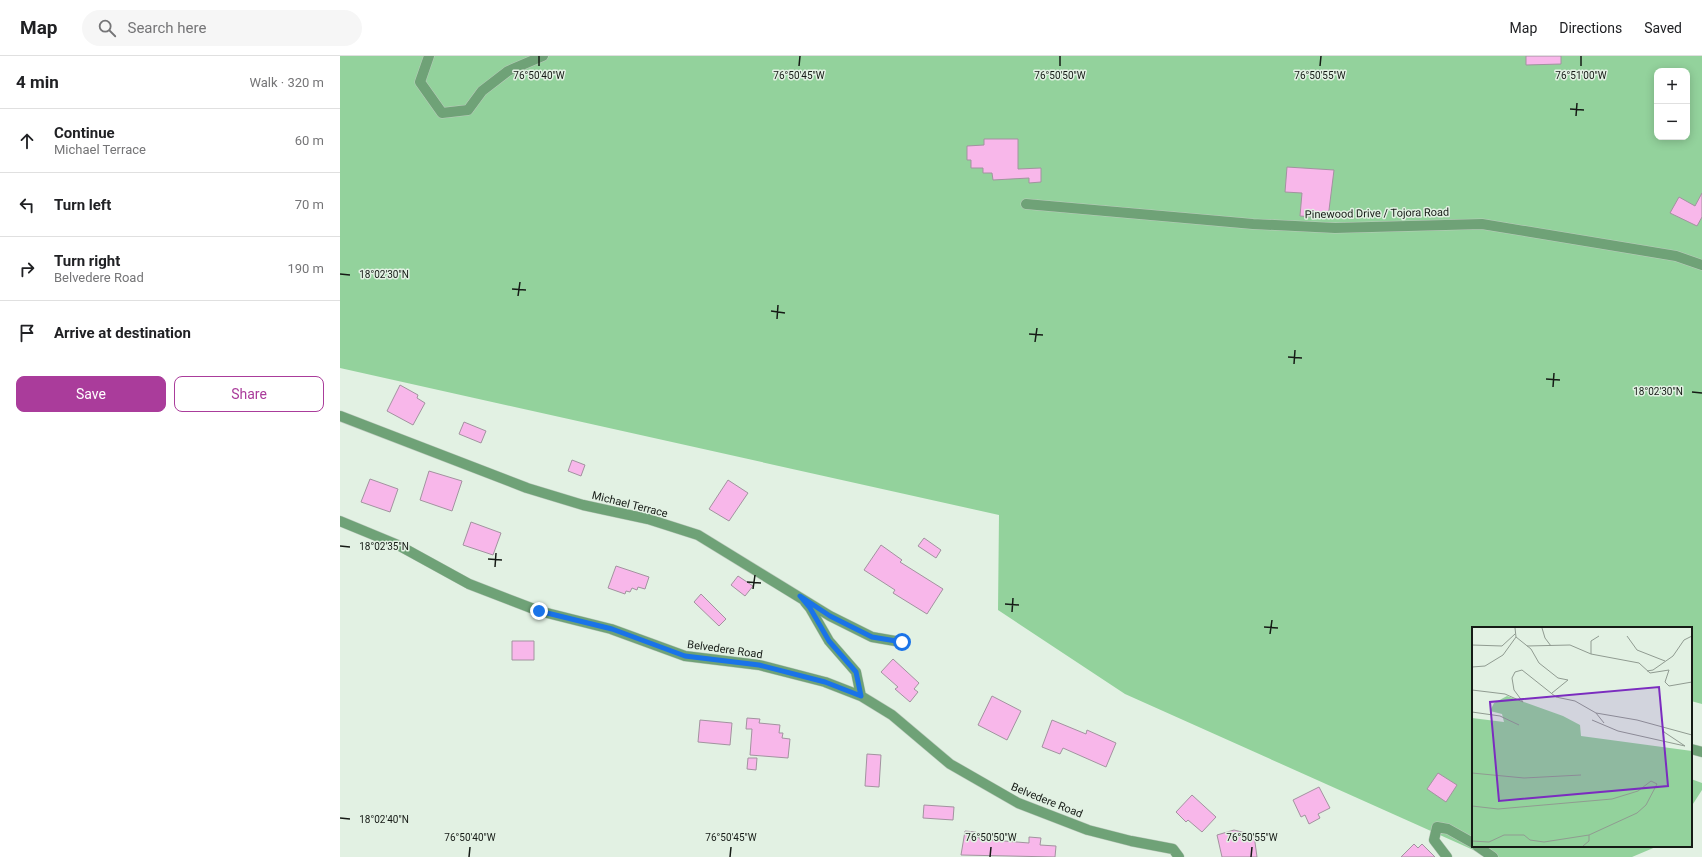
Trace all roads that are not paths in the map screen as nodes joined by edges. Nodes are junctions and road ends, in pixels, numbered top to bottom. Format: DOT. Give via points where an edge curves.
graph roads {
  1 [pos="429,56"];
  2 [pos="544,56"];
  3 [pos="1026,204"];
  4 [pos="1702,265"];
  5 [pos="340,416"];
  6 [pos="340,521"];
  7 [pos="800,596"];
  8 [pos="902,642"];
  9 [pos="861,696"];
  10 [pos="1692,749"];
  11 [pos="1702,752"];
  12 [pos="1472,842"];
  13 [pos="1478,847"];
  14 [pos="1179,857"];
  15 [pos="1447,857"];
  16 [pos="1493,857"];
  1 -- 2 [label="street" via="420,82 442,113 468,110 482,91 508,71"];
  3 -- 4 [label="street, Pinewood Drive / Tojora Road" via="1328,228 1482,224 1676,256"];
  5 -- 7 [label="street, Michael Terrace" via="527,488 583,505 648,519 698,535"];
  6 -- 9 [label="street, Belvedere Road" via="398,545 469,584 539,611 612,629 685,656 759,665 825,682"];
  7 -- 8 [label="street, Michael Terrace" via="830,616 872,637"];
  7 -- 9 [label="street" via="829,641 856,672"];
  9 -- 14 [label="street, Belvedere Road" via="892,715 950,764 1018,803 1088,830 1173,849"];
  10 -- 11 [label="street"];
  12 -- 15 [label="street" via="1448,829 1437,827 1434,840"];
  13 -- 16 [label="street"];
}
